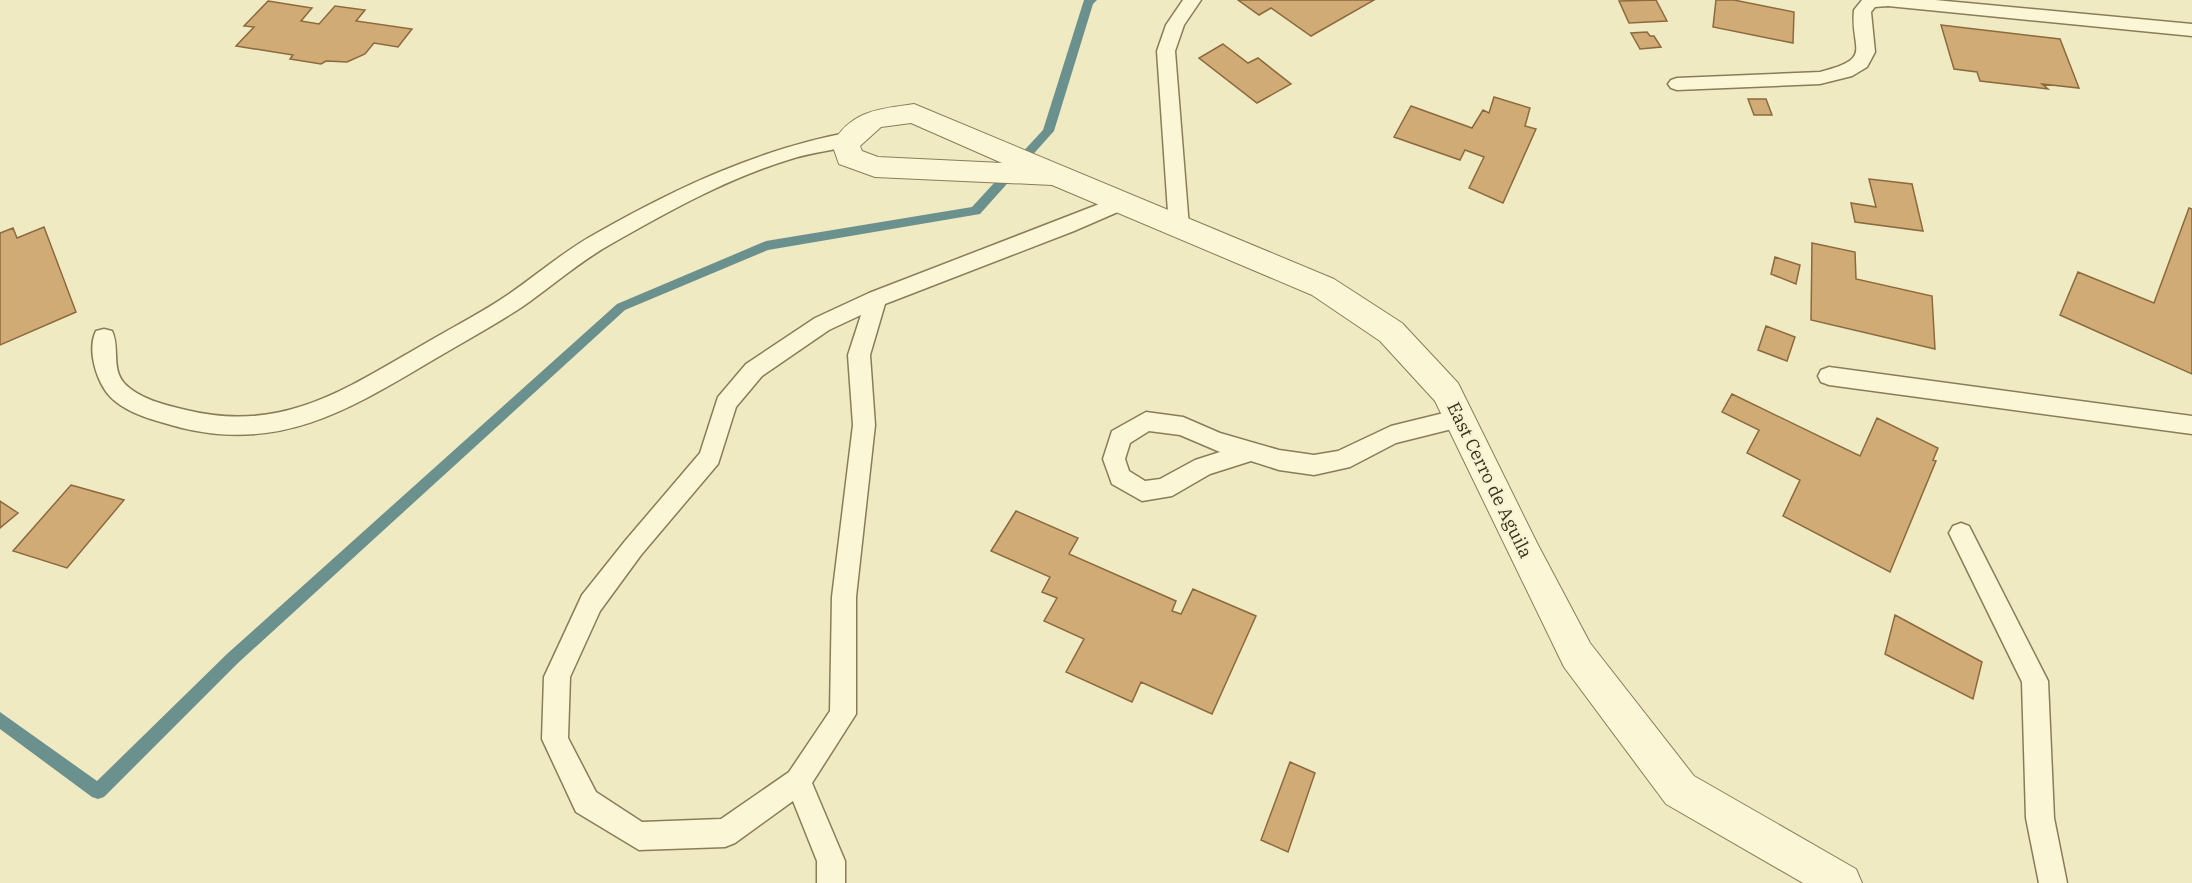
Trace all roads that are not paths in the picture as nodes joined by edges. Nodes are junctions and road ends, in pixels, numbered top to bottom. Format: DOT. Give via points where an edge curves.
graph roads {
  1 [pos="1192,0"];
  2 [pos="2192,30"];
  3 [pos="1677,84"];
  4 [pos="851,139"];
  5 [pos="1056,175"];
  6 [pos="1120,203"];
  7 [pos="1179,227"];
  8 [pos="876,299"];
  9 [pos="104,337"];
  10 [pos="1830,376"];
  11 [pos="1460,418"];
  12 [pos="2192,425"];
  13 [pos="1250,452"];
  14 [pos="1961,533"];
  15 [pos="798,781"];
  16 [pos="831,883"];
  17 [pos="1842,883"];
  18 [pos="2054,883"];
  1 -- 7 [label="lane" via="1175,25 1166,51"];
  2 -- 3 [label="lane" via="1888,1 1870,3 1863,9 1860,20 1868,52 1855,68 1842,74"];
  4 -- 5 [label="street, East Cerro de Aguila" via="873,119 914,113"];
  4 -- 5 [label="street, East Cerro de Aguila" via="846,144 849,157 874,167"];
  4 -- 9 [label="lane" via="785,152 677,200 598,242 503,309 402,368 333,405 278,424 228,426 186,421 119,394 104,367"];
  5 -- 6 [label="street, East Cerro de Aguila"];
  6 -- 7 [label="street, East Cerro de Aguila"];
  6 -- 8 [label="lane"];
  7 -- 11 [label="street, East Cerro de Aguila" via="1323,287 1391,332 1447,392"];
  8 -- 15 [label="lane" via="859,355 864,424 844,597 843,714"];
  8 -- 15 [label="lane" via="822,324 754,370 726,404 710,457 591,603 557,677 555,739 586,802 639,836 725,833"];
  10 -- 12 [label="lane"];
  11 -- 13 [label="lane" via="1391,435 1342,460 1314,465"];
  11 -- 17 [label="street, East Cerro de Aguila" via="1577,655 1680,790"];
  13 -- 13 [label="lane" via="1183,426 1146,421 1120,438 1114,459 1120,477 1142,491 1164,489 1203,467"];
  14 -- 18 [label="lane" via="2034,681 2040,818"];
  15 -- 16 [label="lane" via="831,861"];
}
